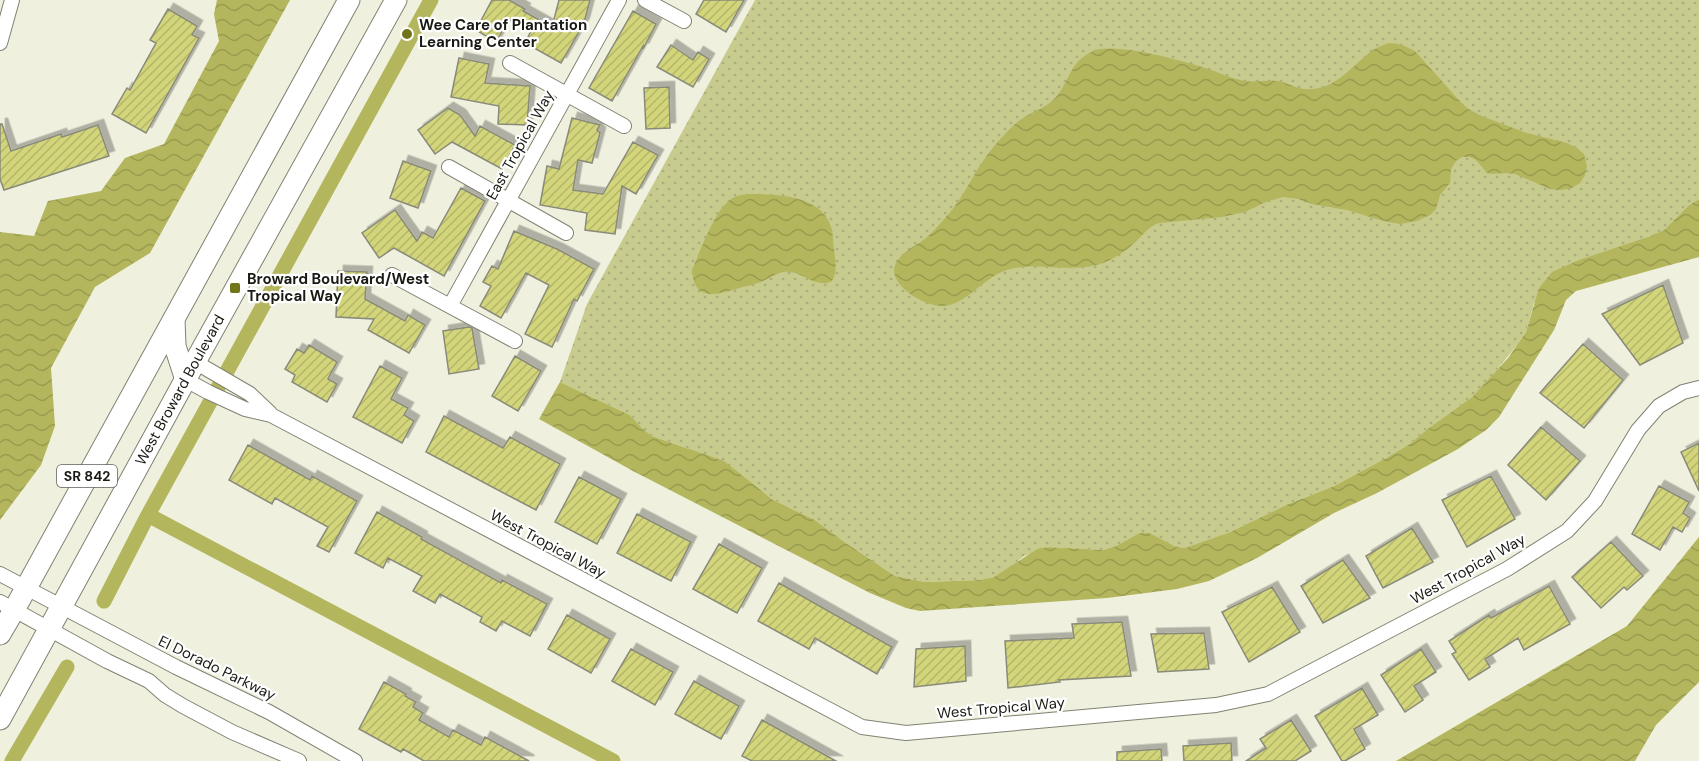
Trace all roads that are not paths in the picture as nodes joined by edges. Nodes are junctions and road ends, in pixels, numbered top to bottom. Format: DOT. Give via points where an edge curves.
graph roads {
  1 [pos="12,0"];
  2 [pos="349,0"];
  3 [pos="396,0"];
  4 [pos="619,0"];
  5 [pos="645,0"];
  6 [pos="684,21"];
  7 [pos="0,43"];
  8 [pos="510,63"];
  9 [pos="567,94"];
  10 [pos="624,126"];
  11 [pos="449,167"];
  12 [pos="508,201"];
  13 [pos="566,232"];
  14 [pos="392,275"];
  15 [pos="450,306"];
  16 [pos="174,318"];
  17 [pos="515,341"];
  18 [pos="190,371"];
  19 [pos="1699,388"];
  20 [pos="271,415"];
  21 [pos="0,574"];
  22 [pos="26,588"];
  23 [pos="7,606"];
  24 [pos="62,607"];
  25 [pos="50,630"];
  26 [pos="0,634"];
  27 [pos="0,719"];
  28 [pos="299,761"];
  29 [pos="355,761"];
  1 -- 7 [label="street"];
  2 -- 16 [label="main road, SR 842"];
  3 -- 18 [label="main road, West Broward Boulevard / SR 842"];
  4 -- 9 [label="street, East Tropical Way"];
  5 -- 6 [label="street"];
  8 -- 9 [label="street"];
  9 -- 10 [label="street"];
  9 -- 12 [label="street, East Tropical Way"];
  11 -- 12 [label="street"];
  12 -- 13 [label="street"];
  12 -- 15 [label="street, East Tropical Way"];
  14 -- 15 [label="street"];
  15 -- 17 [label="street"];
  16 -- 18 [label="main road" via="176,346"];
  16 -- 22 [label="main road, SR 842"];
  18 -- 20 [label="street, West Tropical Way" via="217,376 232,384 250,394"];
  18 -- 20 [label="street, West Tropical Way" via="208,392 245,409"];
  18 -- 24 [label="main road, West Broward Boulevard / SR 842"];
  19 -- 20 [label="street, West Tropical Way" via="1659,406 1638,430 1595,501 1568,531 1507,569 1268,694 1216,705 906,733 862,727"];
  21 -- 22 [label="street, El Dorado Parkway"];
  22 -- 23 [label="main road, SR 842"];
  22 -- 24 [label="street, El Dorado Parkway"];
  23 -- 25 [label="street"];
  23 -- 26 [label="main road, SR 842"];
  24 -- 25 [label="main road, West Broward Boulevard / SR 842"];
  24 -- 29 [label="street, El Dorado Parkway" via="269,712"];
  25 -- 27 [label="main road, West Broward Boulevard / SR 842"];
  25 -- 28 [label="street" via="149,681 165,695 232,732"];
}
